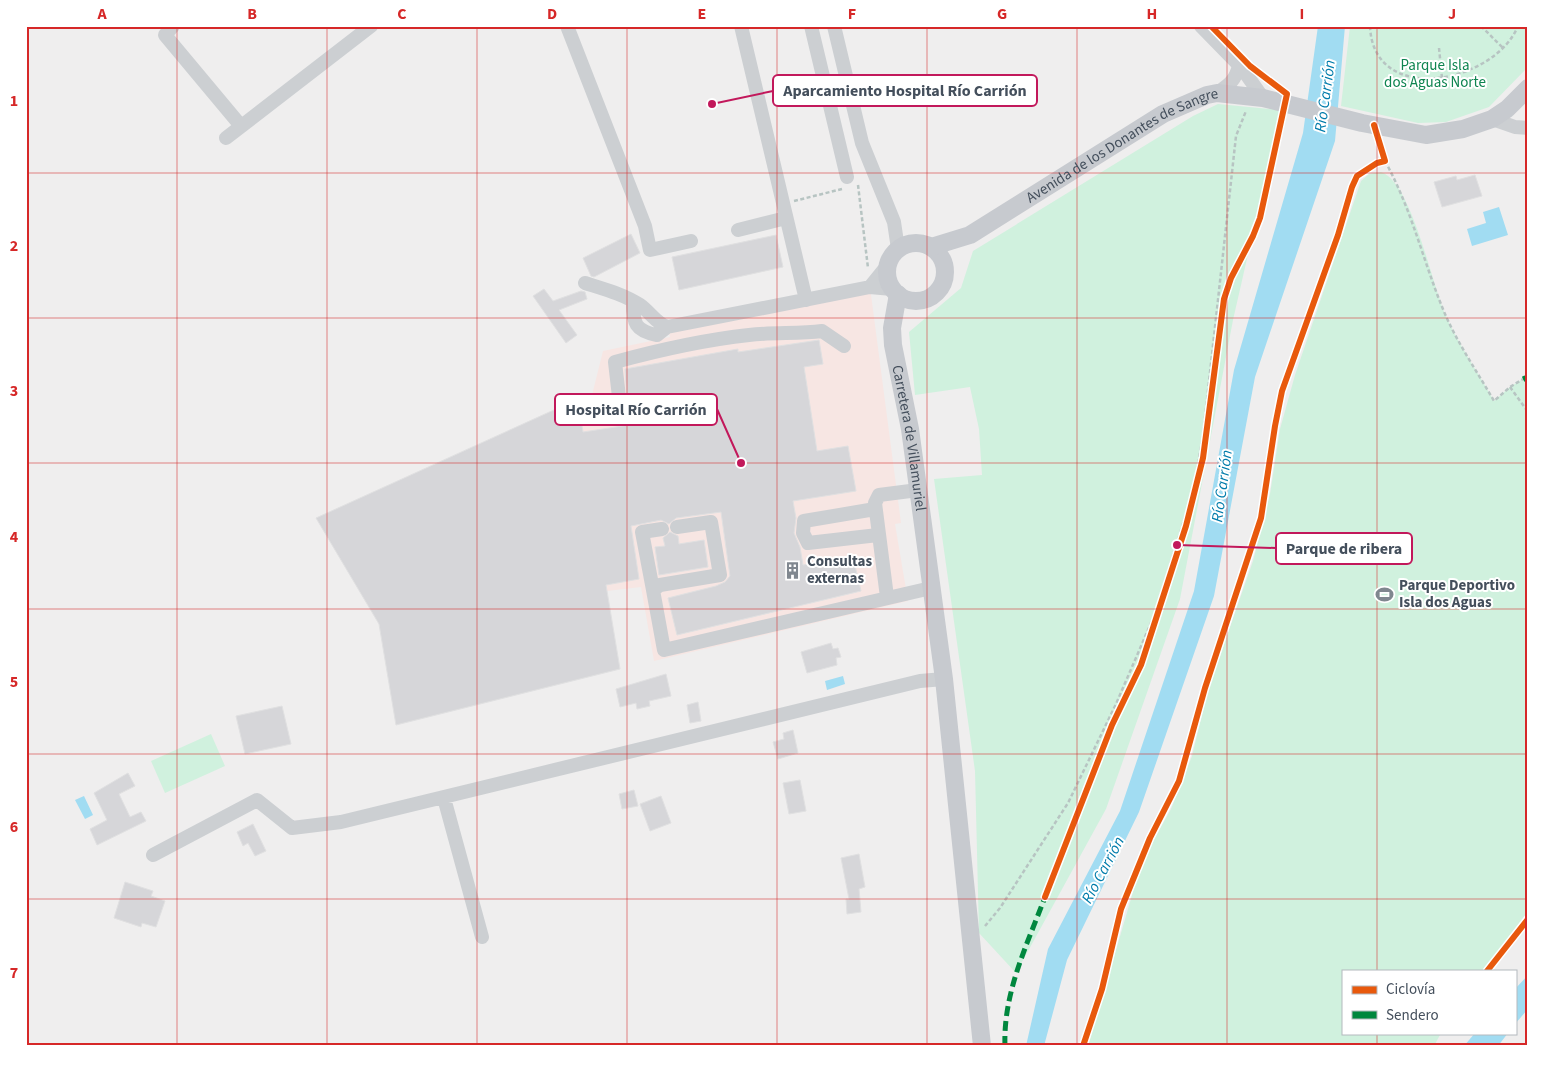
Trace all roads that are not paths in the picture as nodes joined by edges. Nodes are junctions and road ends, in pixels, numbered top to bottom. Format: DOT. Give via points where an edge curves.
graph roads {
  1 [pos="173,26"];
  2 [pos="371,26"];
  3 [pos="567,26"];
  4 [pos="741,26"];
  5 [pos="811,26"];
  6 [pos="834,26"];
  7 [pos="1201,26"];
  8 [pos="1239,65"];
  9 [pos="1528,88"];
  10 [pos="1217,93"];
  11 [pos="1255,97"];
  12 [pos="1492,119"];
  13 [pos="241,126"];
  14 [pos="1528,128"];
  15 [pos="226,138"];
  16 [pos="852,176"];
  17 [pos="786,218"];
  18 [pos="738,230"];
  19 [pos="970,236"];
  20 [pos="691,241"];
  21 [pos="931,247"];
  22 [pos="898,249"];
  23 [pos="945,265"];
  24 [pos="888,266"];
  25 [pos="585,283"];
  26 [pos="870,287"];
  27 [pos="895,292"];
  28 [pos="806,300"];
  29 [pos="915,301"];
  30 [pos="892,328"];
  31 [pos="844,346"];
  32 [pos="619,397"];
  33 [pos="918,490"];
  34 [pos="875,509"];
  35 [pos="677,527"];
  36 [pos="662,529"];
  37 [pos="878,535"];
  38 [pos="931,588"];
  39 [pos="653,590"];
  40 [pos="887,597"];
  41 [pos="944,679"];
  42 [pos="444,798"];
  43 [pos="153,855"];
  44 [pos="482,937"];
  45 [pos="982,1046"];
  1 -- 13 [label="street" via="165,35"];
  2 -- 13 [label="street"];
  3 -- 20 [label="street" via="645,226 650,250"];
  4 -- 17 [label="street"];
  5 -- 16 [label="street"];
  6 -- 22 [label="street" via="862,143 894,222"];
  7 -- 8 [label="street"];
  8 -- 10 [label="street" via="1230,85"];
  8 -- 11 [label="street"];
  9 -- 12 [label="main road"];
  10 -- 11 [label="main road, Avenida de los Donantes de Sangre"];
  10 -- 19 [label="main road, Avenida de los Donantes de Sangre" via="1184,103 1163,114"];
  11 -- 12 [label="main road, Avenida de los Donantes de Sangre" via="1426,135 1463,129"];
  12 -- 14 [label="street"];
  13 -- 15 [label="street"];
  17 -- 18 [label="street"];
  17 -- 28 [label="street"];
  19 -- 21 [label="main road, Avenida de los Donantes de Sangre"];
  19 -- 23 [label="main road, Avenida de los Donantes de Sangre"];
  21 -- 22 [label="main road" via="914,242"];
  21 -- 23 [label="main road"];
  22 -- 24 [label="main road"];
  23 -- 29 [label="main road" via="939,290 924,300"];
  24 -- 26 [label="street"];
  24 -- 27 [label="main road" via="887,274"];
  25 -- 28 [label="street" via="642,306 667,327"];
  26 -- 27 [label="street"];
  26 -- 28 [label="street"];
  27 -- 29 [label="main road"];
  27 -- 30 [label="main road, Carretera de Villamuriel"];
  29 -- 30 [label="main road"];
  30 -- 33 [label="main road, Carretera de Villamuriel"];
  31 -- 32 [label="street" via="822,331 751,335 668,347 614,362"];
  33 -- 34 [label="street" via="879,495"];
  33 -- 38 [label="main road, Carretera de Villamuriel"];
  34 -- 37 [label="street"];
  34 -- 37 [label="street" via="804,521 803,533 808,543"];
  35 -- 39 [label="street" via="711,522 720,575 660,585"];
  36 -- 39 [label="street" via="642,532"];
  37 -- 40 [label="street"];
  38 -- 40 [label="street"];
  38 -- 41 [label="main road, Carretera de Villamuriel"];
  39 -- 40 [label="street" via="664,650"];
  41 -- 42 [label="street" via="920,681"];
  41 -- 45 [label="main road, Carretera de Villamuriel"];
  42 -- 43 [label="street" via="341,822 292,828 257,800"];
  42 -- 44 [label="street"];
}
